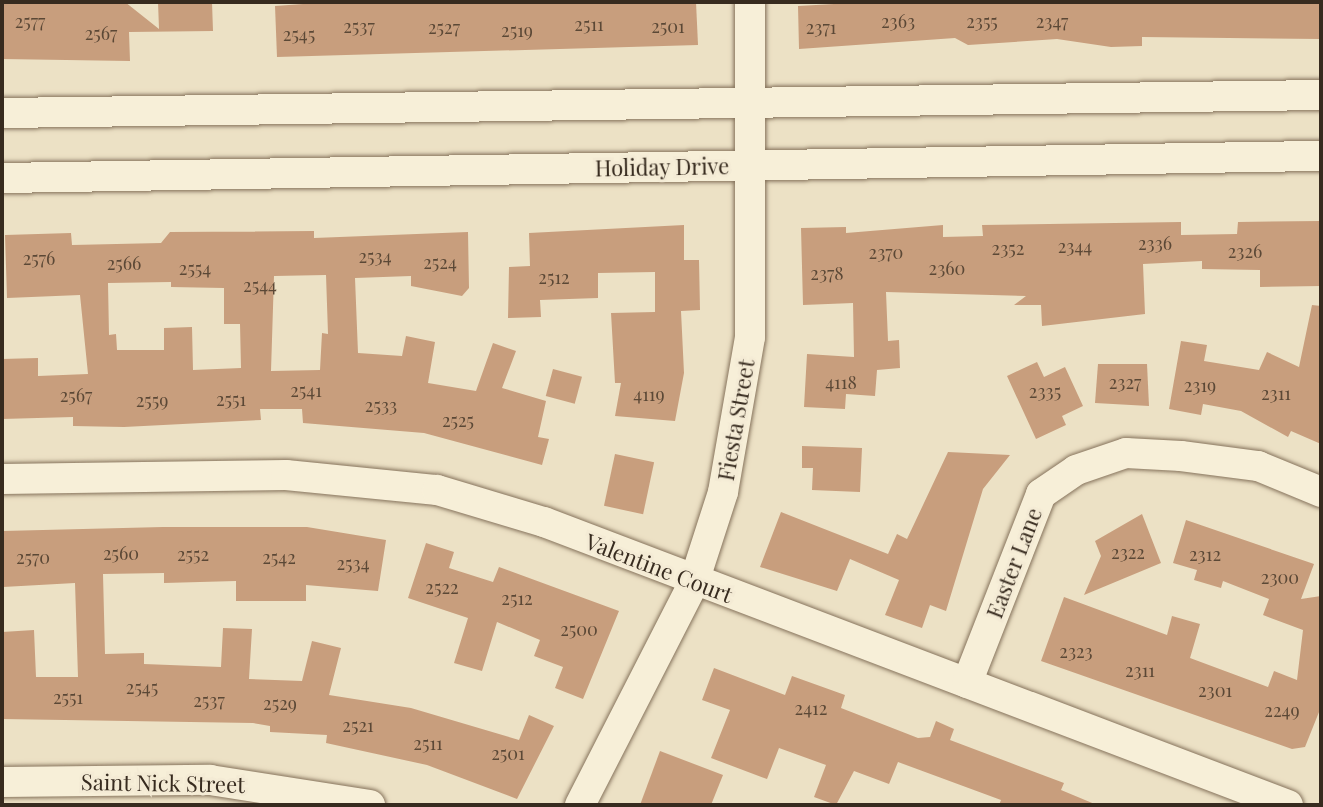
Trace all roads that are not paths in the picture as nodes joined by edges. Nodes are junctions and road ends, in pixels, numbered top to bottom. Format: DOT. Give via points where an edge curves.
graph roads {
  1 [pos="750,2"];
  2 [pos="1321,95"];
  3 [pos="753,100"];
  4 [pos="2,113"];
  5 [pos="1321,156"];
  6 [pos="752,165"];
  7 [pos="2,178"];
  8 [pos="2,479"];
  9 [pos="1321,492"];
  10 [pos="694,582"];
  11 [pos="967,683"];
  12 [pos="2,782"];
  13 [pos="370,805"];
  14 [pos="580,805"];
  15 [pos="1288,805"];
  1 -- 3 [label="street, Fiesta Street"];
  2 -- 3 [label="street"];
  3 -- 4 [label="street"];
  3 -- 6 [label="street, Fiesta Street"];
  5 -- 6 [label="street, Holiday Drive"];
  6 -- 7 [label="street, Holiday Drive"];
  6 -- 10 [label="street, Fiesta Street" via="746,373 723,492"];
  8 -- 10 [label="street, Valentine Court" via="363,478 488,504"];
  9 -- 11 [label="street, Easter Lane" via="1258,466 1181,456 1126,453 1076,470 1041,494"];
  10 -- 11 [label="street, Valentine Court"];
  10 -- 14 [label="street, Fiesta Street"];
  11 -- 15 [label="street, Valentine Court"];
  12 -- 13 [label="street, Saint Nick Street" via="210,780"];
}
